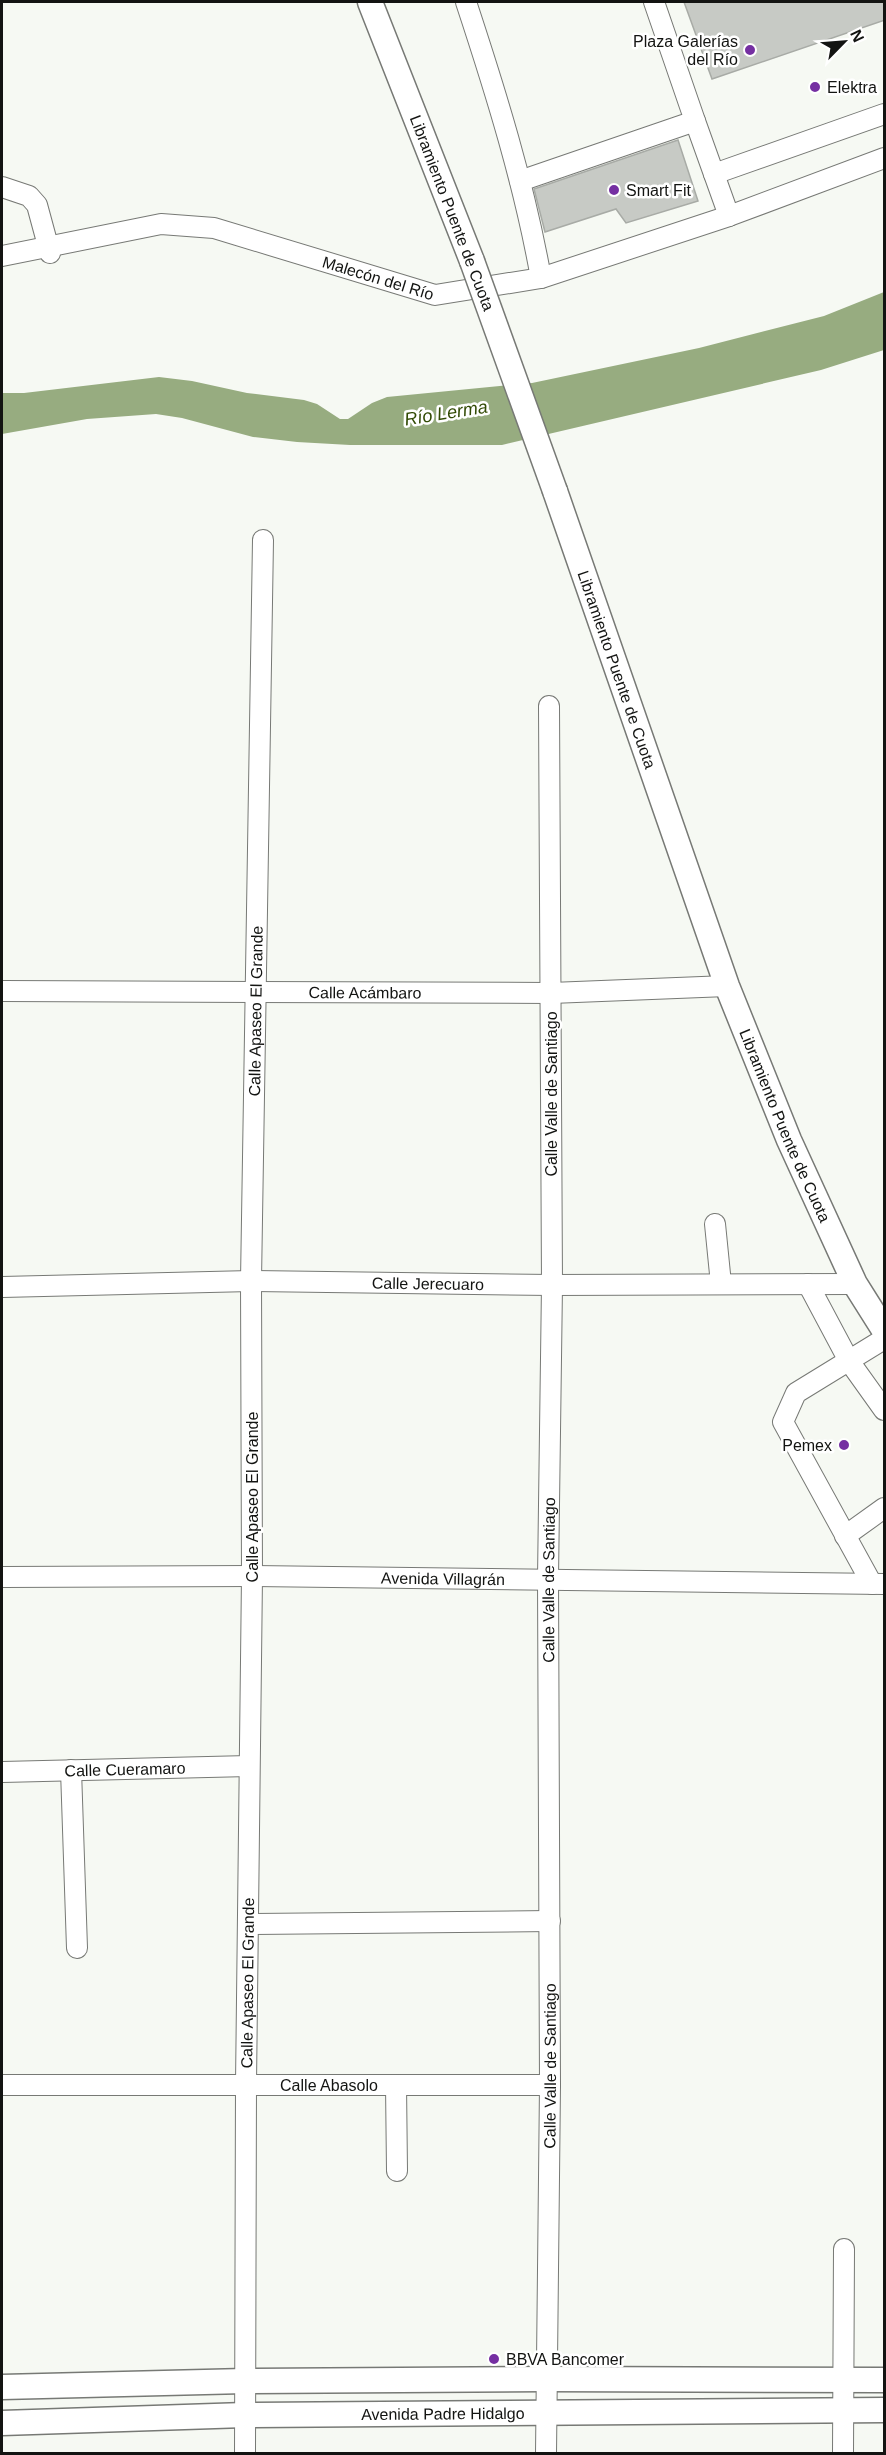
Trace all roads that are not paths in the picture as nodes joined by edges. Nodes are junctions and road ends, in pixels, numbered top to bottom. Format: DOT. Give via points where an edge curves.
graph roads {
  1 [pos="370,2"];
  2 [pos="466,2"];
  3 [pos="654,2"];
  4 [pos="885,114"];
  5 [pos="695,121"];
  6 [pos="885,158"];
  7 [pos="714,174"];
  8 [pos="520,181"];
  9 [pos="2,187"];
  10 [pos="729,216"];
  11 [pos="49,250"];
  12 [pos="2,256"];
  13 [pos="541,278"];
  14 [pos="263,540"];
  15 [pos="549,706"];
  16 [pos="727,986"];
  17 [pos="2,991"];
  18 [pos="257,992"];
  19 [pos="551,993"];
  20 [pos="715,1224"];
  21 [pos="251,1281"];
  22 [pos="721,1284"];
  23 [pos="808,1284"];
  24 [pos="855,1284"];
  25 [pos="552,1285"];
  26 [pos="2,1287"];
  27 [pos="885,1330"];
  28 [pos="885,1339"];
  29 [pos="849,1361"];
  30 [pos="885,1410"];
  31 [pos="885,1508"];
  32 [pos="845,1536"];
  33 [pos="252,1576"];
  34 [pos="2,1577"];
  35 [pos="548,1578"];
  36 [pos="878,1584"];
  37 [pos="249,1766"];
  38 [pos="71,1770"];
  39 [pos="2,1772"];
  40 [pos="550,1920"];
  41 [pos="249,1924"];
  42 [pos="76,1948"];
  43 [pos="246,2084"];
  44 [pos="2,2085"];
  45 [pos="396,2085"];
  46 [pos="550,2085"];
  47 [pos="397,2171"];
  48 [pos="844,2249"];
  49 [pos="545,2379"];
  50 [pos="690,2380"];
  51 [pos="885,2380"];
  52 [pos="245,2381"];
  53 [pos="843,2381"];
  54 [pos="166,2383"];
  55 [pos="34,2386"];
  56 [pos="2,2387"];
  57 [pos="885,2410"];
  58 [pos="546,2411"];
  59 [pos="690,2411"];
  60 [pos="844,2411"];
  61 [pos="245,2415"];
  62 [pos="168,2417"];
  63 [pos="37,2421"];
  64 [pos="2,2423"];
  65 [pos="245,2454"];
  66 [pos="546,2454"];
  67 [pos="843,2454"];
  1 -- 16 [label="main road, Libramiento Puente de Cuota, bridge" via="472,261"];
  2 -- 8 [label="street"];
  3 -- 5 [label="street"];
  4 -- 7 [label="street"];
  5 -- 7 [label="street"];
  5 -- 8 [label="street"];
  6 -- 10 [label="street, Malecón del Río"];
  7 -- 10 [label="street"];
  8 -- 13 [label="street"];
  9 -- 11 [label="street" via="29,196 37,206"];
  10 -- 13 [label="street, Malecón del Río"];
  11 -- 12 [label="street, Malecón del Río"];
  11 -- 13 [label="street, Malecón del Río" via="161,224 214,228 435,295"];
  14 -- 18 [label="street, Calle Apaseo El Grande"];
  15 -- 19 [label="street, Calle Valle de Santiago"];
  16 -- 19 [label="street, Calle Acámbaro"];
  16 -- 24 [label="main road, Libramiento Puente de Cuota" via="789,1140"];
  17 -- 18 [label="street, Calle Acámbaro"];
  18 -- 19 [label="street, Calle Acámbaro"];
  18 -- 21 [label="street, Calle Apaseo El Grande"];
  19 -- 25 [label="street, Calle Valle de Santiago"];
  20 -- 22 [label="street"];
  21 -- 25 [label="street, Calle Jerecuaro"];
  21 -- 26 [label="street, Calle Jerecuaro"];
  21 -- 33 [label="street, Calle Apaseo El Grande"];
  22 -- 23 [label="street, Calle Jerecuaro"];
  22 -- 25 [label="street, Calle Jerecuaro"];
  23 -- 24 [label="street, Calle Jerecuaro"];
  23 -- 29 [label="street"];
  24 -- 27 [label="main road, Libramiento Puente de Cuota"];
  25 -- 35 [label="street, Calle Valle de Santiago"];
  28 -- 29 [label="street"];
  29 -- 30 [label="street"];
  29 -- 32 [label="street" via="796,1393 783,1422"];
  31 -- 32 [label="street"];
  32 -- 36 [label="street"];
  33 -- 34 [label="street, Avenida Villagrán"];
  33 -- 35 [label="street, Avenida Villagrán"];
  33 -- 37 [label="street, Calle Apaseo El Grande"];
  35 -- 36 [label="street, Avenida Villagrán"];
  35 -- 40 [label="street, Calle Valle de Santiago"];
  37 -- 38 [label="street, Calle Cueramaro"];
  37 -- 41 [label="street, Calle Apaseo El Grande"];
  38 -- 39 [label="street, Calle Cueramaro"];
  38 -- 42 [label="street"];
  40 -- 41 [label="street"];
  40 -- 46 [label="street, Calle Valle de Santiago"];
  41 -- 43 [label="street, Calle Apaseo El Grande"];
  43 -- 44 [label="street, Calle Abasolo"];
  43 -- 45 [label="street, Calle Abasolo"];
  43 -- 52 [label="street, Calle Apaseo El Grande"];
  45 -- 46 [label="street, Calle Abasolo"];
  45 -- 47 [label="street"];
  46 -- 49 [label="street, Calle Valle de Santiago"];
  48 -- 53 [label="street"];
  49 -- 50 [label="main road, Avenida Padre Hidalgo"];
  49 -- 52 [label="main road, Avenida Padre Hidalgo"];
  49 -- 58 [label="street, Calle Valle de Santiago"];
  50 -- 53 [label="main road, Avenida Padre Hidalgo"];
  50 -- 59 [label="main road"];
  51 -- 53 [label="main road, Avenida Padre Hidalgo"];
  52 -- 54 [label="main road, Avenida Padre Hidalgo"];
  52 -- 61 [label="street, Calle Apaseo El Grande"];
  53 -- 60 [label="street"];
  54 -- 55 [label="main road, Avenida Padre Hidalgo"];
  54 -- 62 [label="main road"];
  55 -- 56 [label="main road, Avenida Padre Hidalgo"];
  55 -- 63 [label="main road"];
  57 -- 60 [label="main road, Avenida Padre Hidalgo"];
  58 -- 59 [label="main road, Avenida Padre Hidalgo"];
  58 -- 61 [label="main road, Avenida Padre Hidalgo"];
  58 -- 66 [label="street, Calle Valle de Santiago"];
  59 -- 60 [label="main road, Avenida Padre Hidalgo"];
  60 -- 67 [label="street"];
  61 -- 62 [label="main road, Avenida Padre Hidalgo"];
  61 -- 65 [label="street, Calle Apaseo El Grande"];
  62 -- 63 [label="main road, Avenida Padre Hidalgo"];
  63 -- 64 [label="main road, Avenida Padre Hidalgo"];
}
